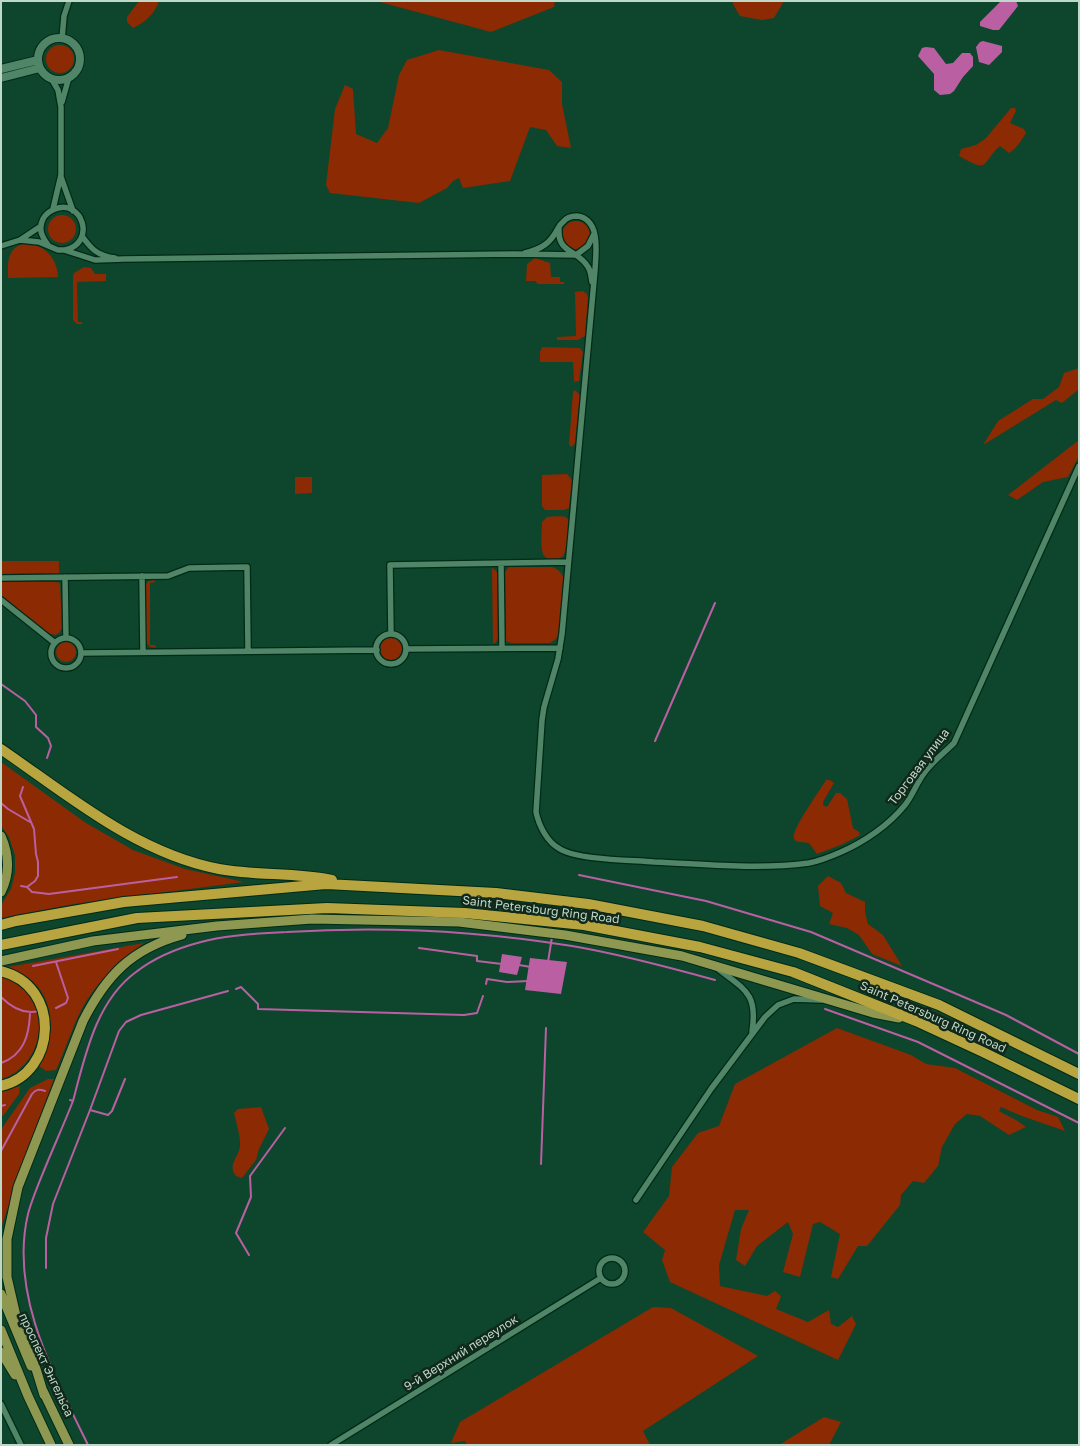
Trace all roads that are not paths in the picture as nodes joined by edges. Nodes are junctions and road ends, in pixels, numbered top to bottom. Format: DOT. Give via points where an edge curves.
graph roads {
  1 [pos="68,1"];
  2 [pos="62,39"];
  3 [pos="38,60"];
  4 [pos="40,68"];
  5 [pos="1,69"];
  6 [pos="69,77"];
  7 [pos="1,78"];
  8 [pos="51,78"];
  9 [pos="61,107"];
  10 [pos="61,175"];
  11 [pos="53,209"];
  12 [pos="73,210"];
  13 [pos="41,226"];
  14 [pos="559,227"];
  15 [pos="594,232"];
  16 [pos="82,236"];
  17 [pos="20,240"];
  18 [pos="48,245"];
  19 [pos="1,246"];
  20 [pos="64,250"];
  21 [pos="525,254"];
  22 [pos="576,255"];
  23 [pos="124,259"];
  24 [pos="593,287"];
  25 [pos="1079,466"];
  26 [pos="568,562"];
  27 [pos="501,564"];
  28 [pos="142,576"];
  29 [pos="1,578"];
  30 [pos="65,578"];
  31 [pos="1,600"];
  32 [pos="391,634"];
  33 [pos="66,638"];
  34 [pos="55,643"];
  35 [pos="502,648"];
  36 [pos="560,648"];
  37 [pos="406,649"];
  38 [pos="377,650"];
  39 [pos="248,651"];
  40 [pos="143,652"];
  41 [pos="81,653"];
  42 [pos="1,749"];
  43 [pos="1,836"];
  44 [pos="362,886"];
  45 [pos="1,892"];
  46 [pos="1,925"];
  47 [pos="216,926"];
  48 [pos="1,945"];
  49 [pos="1,961"];
  50 [pos="712,965"];
  51 [pos="1,971"];
  52 [pos="830,1000"];
  53 [pos="916,1021"];
  54 [pos="752,1032"];
  55 [pos="1079,1074"];
  56 [pos="1,1086"];
  57 [pos="1079,1099"];
  58 [pos="636,1200"];
  59 [pos="601,1278"];
  60 [pos="1,1294"];
  61 [pos="1,1330"];
  62 [pos="1,1352"];
  63 [pos="44,1395"];
  64 [pos="28,1396"];
  65 [pos="1,1404"];
  66 [pos="21,1445"];
  67 [pos="51,1445"];
  68 [pos="69,1445"];
  69 [pos="331,1445"];
  1 -- 2 [label="street"];
  2 -- 3 [label="main road" via="45,44"];
  2 -- 6 [label="main road" via="78,52 78,66"];
  3 -- 4 [label="main road"];
  3 -- 5 [label="main road"];
  4 -- 7 [label="main road"];
  4 -- 8 [label="main road"];
  6 -- 8 [label="main road"];
  6 -- 9 [label="street"];
  8 -- 9 [label="street" via="58,90"];
  9 -- 10 [label="street"];
  10 -- 11 [label="street"];
  10 -- 12 [label="street"];
  11 -- 12 [label="street"];
  11 -- 13 [label="street"];
  12 -- 16 [label="street" via="82,222"];
  13 -- 17 [label="street"];
  13 -- 18 [label="street"];
  14 -- 15 [label="street" via="569,217 576,216 588,222"];
  14 -- 21 [label="street" via="548,243"];
  14 -- 22 [label="street" via="562,245"];
  15 -- 22 [label="street" via="588,246"];
  15 -- 24 [label="street"];
  16 -- 20 [label="street" via="74,246"];
  16 -- 23 [label="street" via="100,254"];
  17 -- 18 [label="street"];
  17 -- 19 [label="street"];
  18 -- 20 [label="street"];
  20 -- 23 [label="street" via="95,260"];
  21 -- 22 [label="street"];
  21 -- 23 [label="street"];
  22 -- 24 [label="street" via="588,266"];
  24 -- 26 [label="street"];
  25 -- 36 [label="street, Торговая улица" via="954,742 923,774 905,805 869,836 842,852 811,863 742,866 619,860 559,849 544,832 536,812 544,706"];
  26 -- 27 [label="street"];
  26 -- 36 [label="street"];
  27 -- 32 [label="street" via="390,565"];
  27 -- 35 [label="street"];
  28 -- 30 [label="street"];
  28 -- 39 [label="street" via="172,575 189,568 247,567"];
  28 -- 40 [label="street"];
  29 -- 30 [label="street"];
  30 -- 33 [label="street"];
  31 -- 34 [label="street"];
  32 -- 37 [label="street" via="403,640"];
  32 -- 38 [label="street" via="382,637"];
  33 -- 34 [label="street"];
  33 -- 41 [label="street" via="78,644"];
  34 -- 41 [label="street" via="51,653 59,666 74,666"];
  35 -- 36 [label="street"];
  35 -- 37 [label="street"];
  37 -- 38 [label="street" via="404,657 392,664 383,661"];
  38 -- 39 [label="street"];
  39 -- 40 [label="street"];
  40 -- 41 [label="street"];
  42 -- 44 [label="highway" via="116,828 177,858 218,868 325,878"];
  43 -- 45 [label="main road" via="8,867"];
  44 -- 46 [label="highway, Saint Petersburg Ring Road" via="326,884 124,902"];
  44 -- 55 [label="highway, Saint Petersburg Ring Road" via="496,893 588,904 703,926 799,953 939,1005"];
  47 -- 49 [label="main road" via="93,941"];
  47 -- 50 [label="main road" via="312,919 459,922 565,935 682,956"];
  47 -- 63 [label="main road" via="166,940 142,951 124,964 96,995 82,1021 18,1188 7,1240 7,1277 16,1316"];
  48 -- 53 [label="highway, Saint Petersburg Ring Road" via="137,918 327,908 466,913 584,926 700,947 793,972"];
  50 -- 52 [label="main road"];
  50 -- 54 [label="street" via="745,990 753,1002"];
  51 -- 56 [label="highway" via="26,982 37,995 45,1034 31,1067 12,1083"];
  52 -- 53 [label="main road"];
  52 -- 54 [label="street" via="794,1000 778,1005"];
  53 -- 57 [label="highway, Saint Petersburg Ring Road"];
  54 -- 58 [label="street"];
  59 -- 59 [label="street" via="615,1284 623,1277 624,1266 616,1259 606,1260 599,1268"];
  59 -- 69 [label="street, 9-й Верхний переулок"];
  60 -- 63 [label="main road, проспект Энгельса"];
  61 -- 64 [label="main road, проспект Энгельса"];
  62 -- 64 [label="main road"];
  63 -- 68 [label="main road, проспект Энгельса"];
  64 -- 67 [label="main road, проспект Энгельса"];
  65 -- 66 [label="street"];
}
